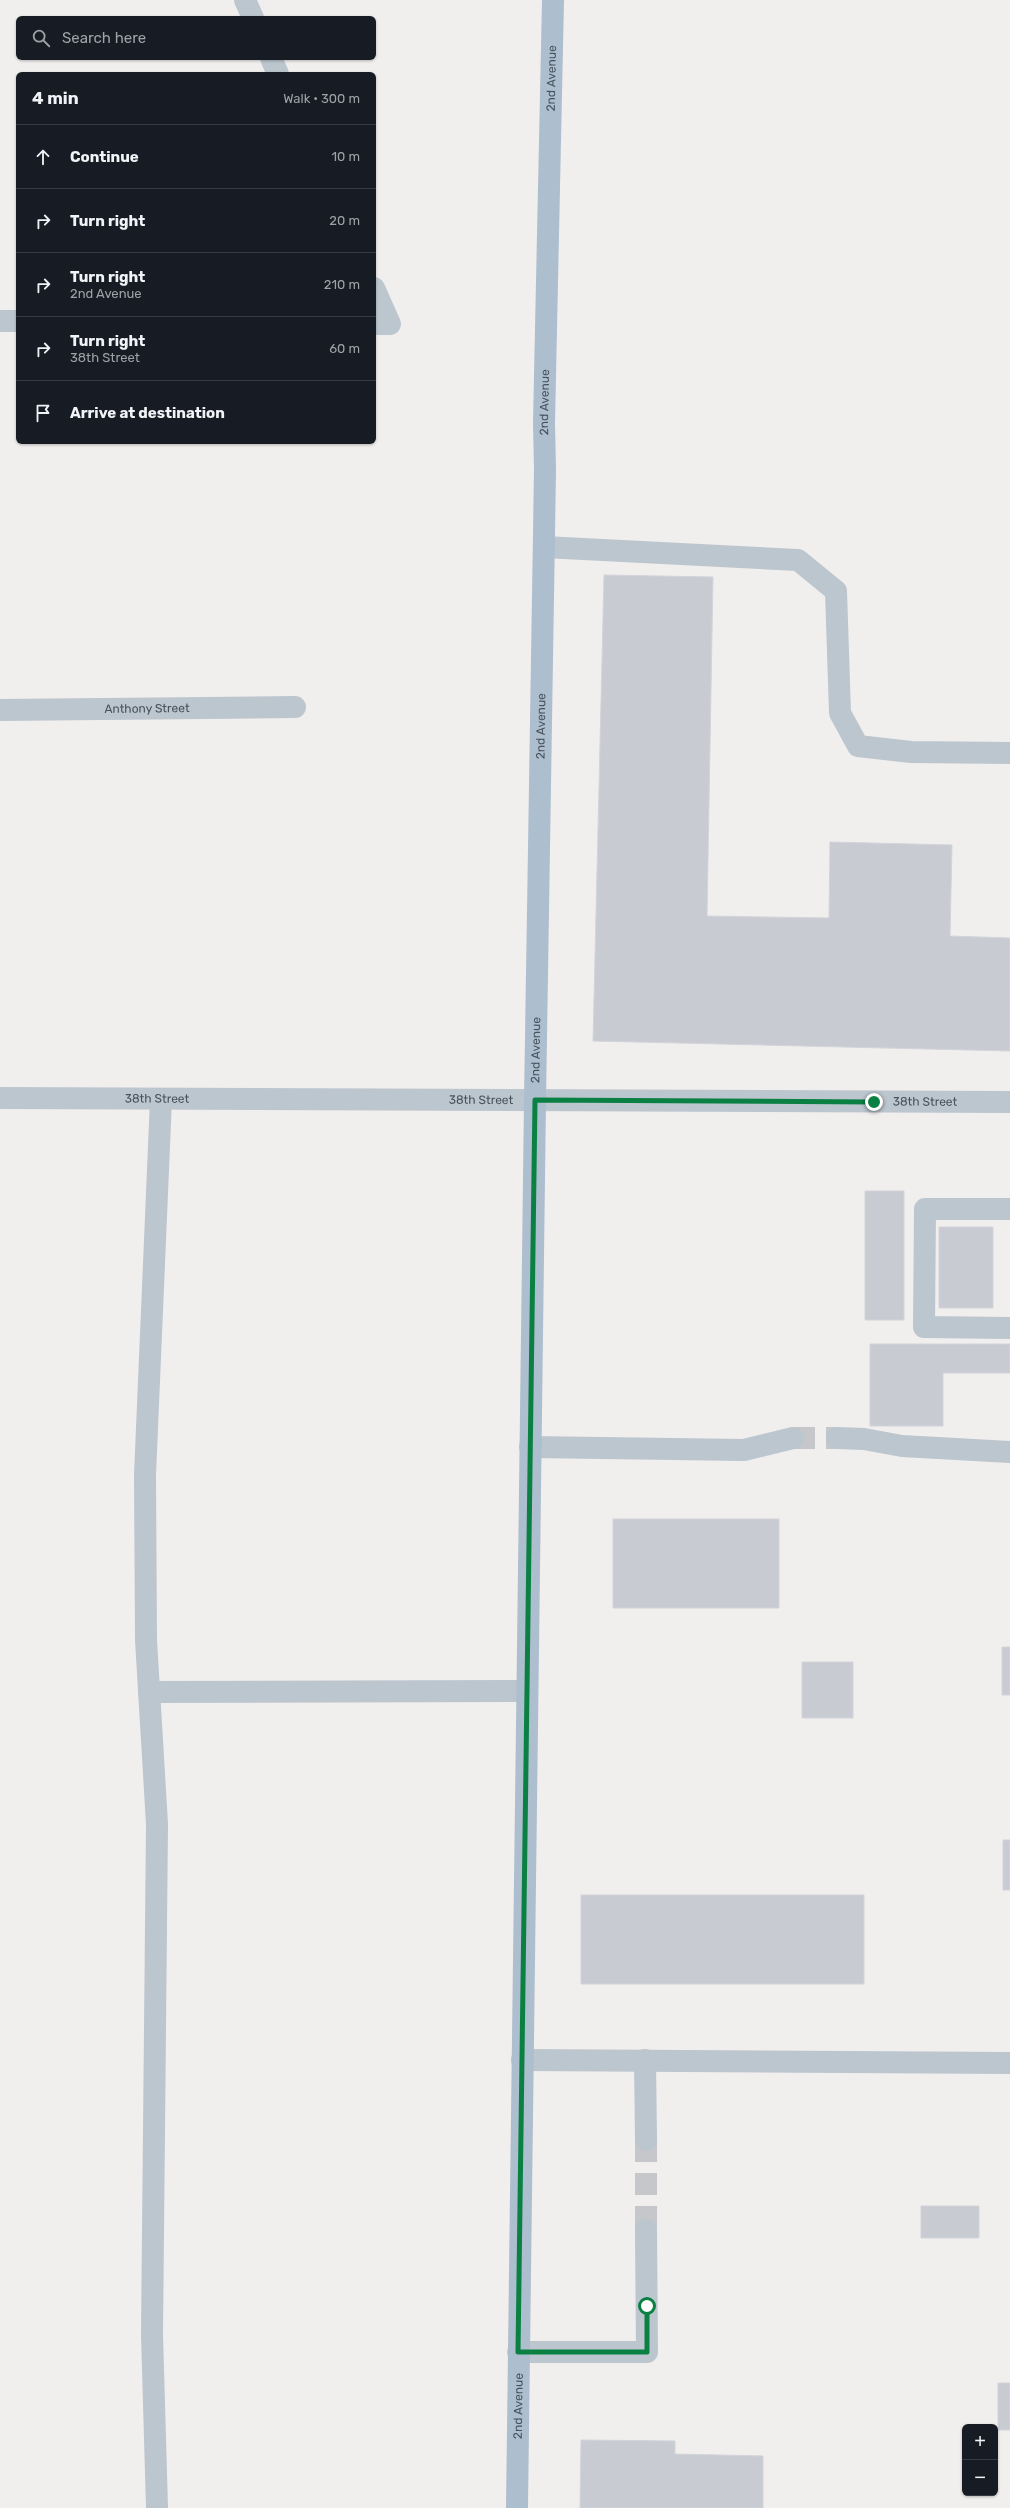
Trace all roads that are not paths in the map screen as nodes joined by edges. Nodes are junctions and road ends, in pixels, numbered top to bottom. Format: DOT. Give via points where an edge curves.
graph roads {
  1 [pos="245,0"];
  2 [pos="553,0"];
  3 [pos="252,16"];
  4 [pos="271,60"];
  5 [pos="277,72"];
  6 [pos="376,297"];
  7 [pos="0,321"];
  8 [pos="16,321"];
  9 [pos="382,324"];
  10 [pos="544,548"];
  11 [pos="295,707"];
  12 [pos="0,710"];
  13 [pos="1010,752"];
  14 [pos="0,1098"];
  15 [pos="162,1099"];
  16 [pos="535,1100"];
  17 [pos="1010,1102"];
  18 [pos="1010,1209"];
  19 [pos="1010,1328"];
  20 [pos="793,1438"];
  21 [pos="837,1438"];
  22 [pos="530,1447"];
  23 [pos="1010,1452"];
  24 [pos="527,1691"];
  25 [pos="149,1692"];
  26 [pos="522,2060"];
  27 [pos="645,2060"];
  28 [pos="1010,2062"];
  29 [pos="646,2140"];
  30 [pos="646,2230"];
  31 [pos="518,2352"];
  32 [pos="157,2508"];
  33 [pos="517,2508"];
  1 -- 3 [label="street"];
  2 -- 10 [label="main road, 2nd Avenue" via="544,423"];
  4 -- 5 [label="street"];
  6 -- 9 [label="street"];
  7 -- 8 [label="street"];
  10 -- 13 [label="street" via="798,560 836,591 840,713 858,746 911,752"];
  10 -- 16 [label="main road, 2nd Avenue"];
  11 -- 12 [label="street, Anthony Street"];
  14 -- 15 [label="street, 38th Street"];
  15 -- 16 [label="street, 38th Street"];
  15 -- 25 [label="street" via="145,1475 146,1640"];
  16 -- 17 [label="street, 38th Street"];
  16 -- 22 [label="main road, 2nd Avenue"];
  18 -- 19 [label="street" via="925,1209 924,1327"];
  20 -- 22 [label="street" via="744,1450"];
  21 -- 23 [label="street" via="864,1439 902,1446"];
  22 -- 24 [label="main road, 2nd Avenue"];
  24 -- 25 [label="street"];
  24 -- 26 [label="main road, 2nd Avenue"];
  25 -- 32 [label="street" via="157,1824 152,2334"];
  26 -- 27 [label="street"];
  26 -- 31 [label="main road, 2nd Avenue"];
  27 -- 28 [label="street"];
  27 -- 29 [label="street"];
  30 -- 31 [label="street" via="647,2352"];
  31 -- 33 [label="main road, 2nd Avenue"];
}
